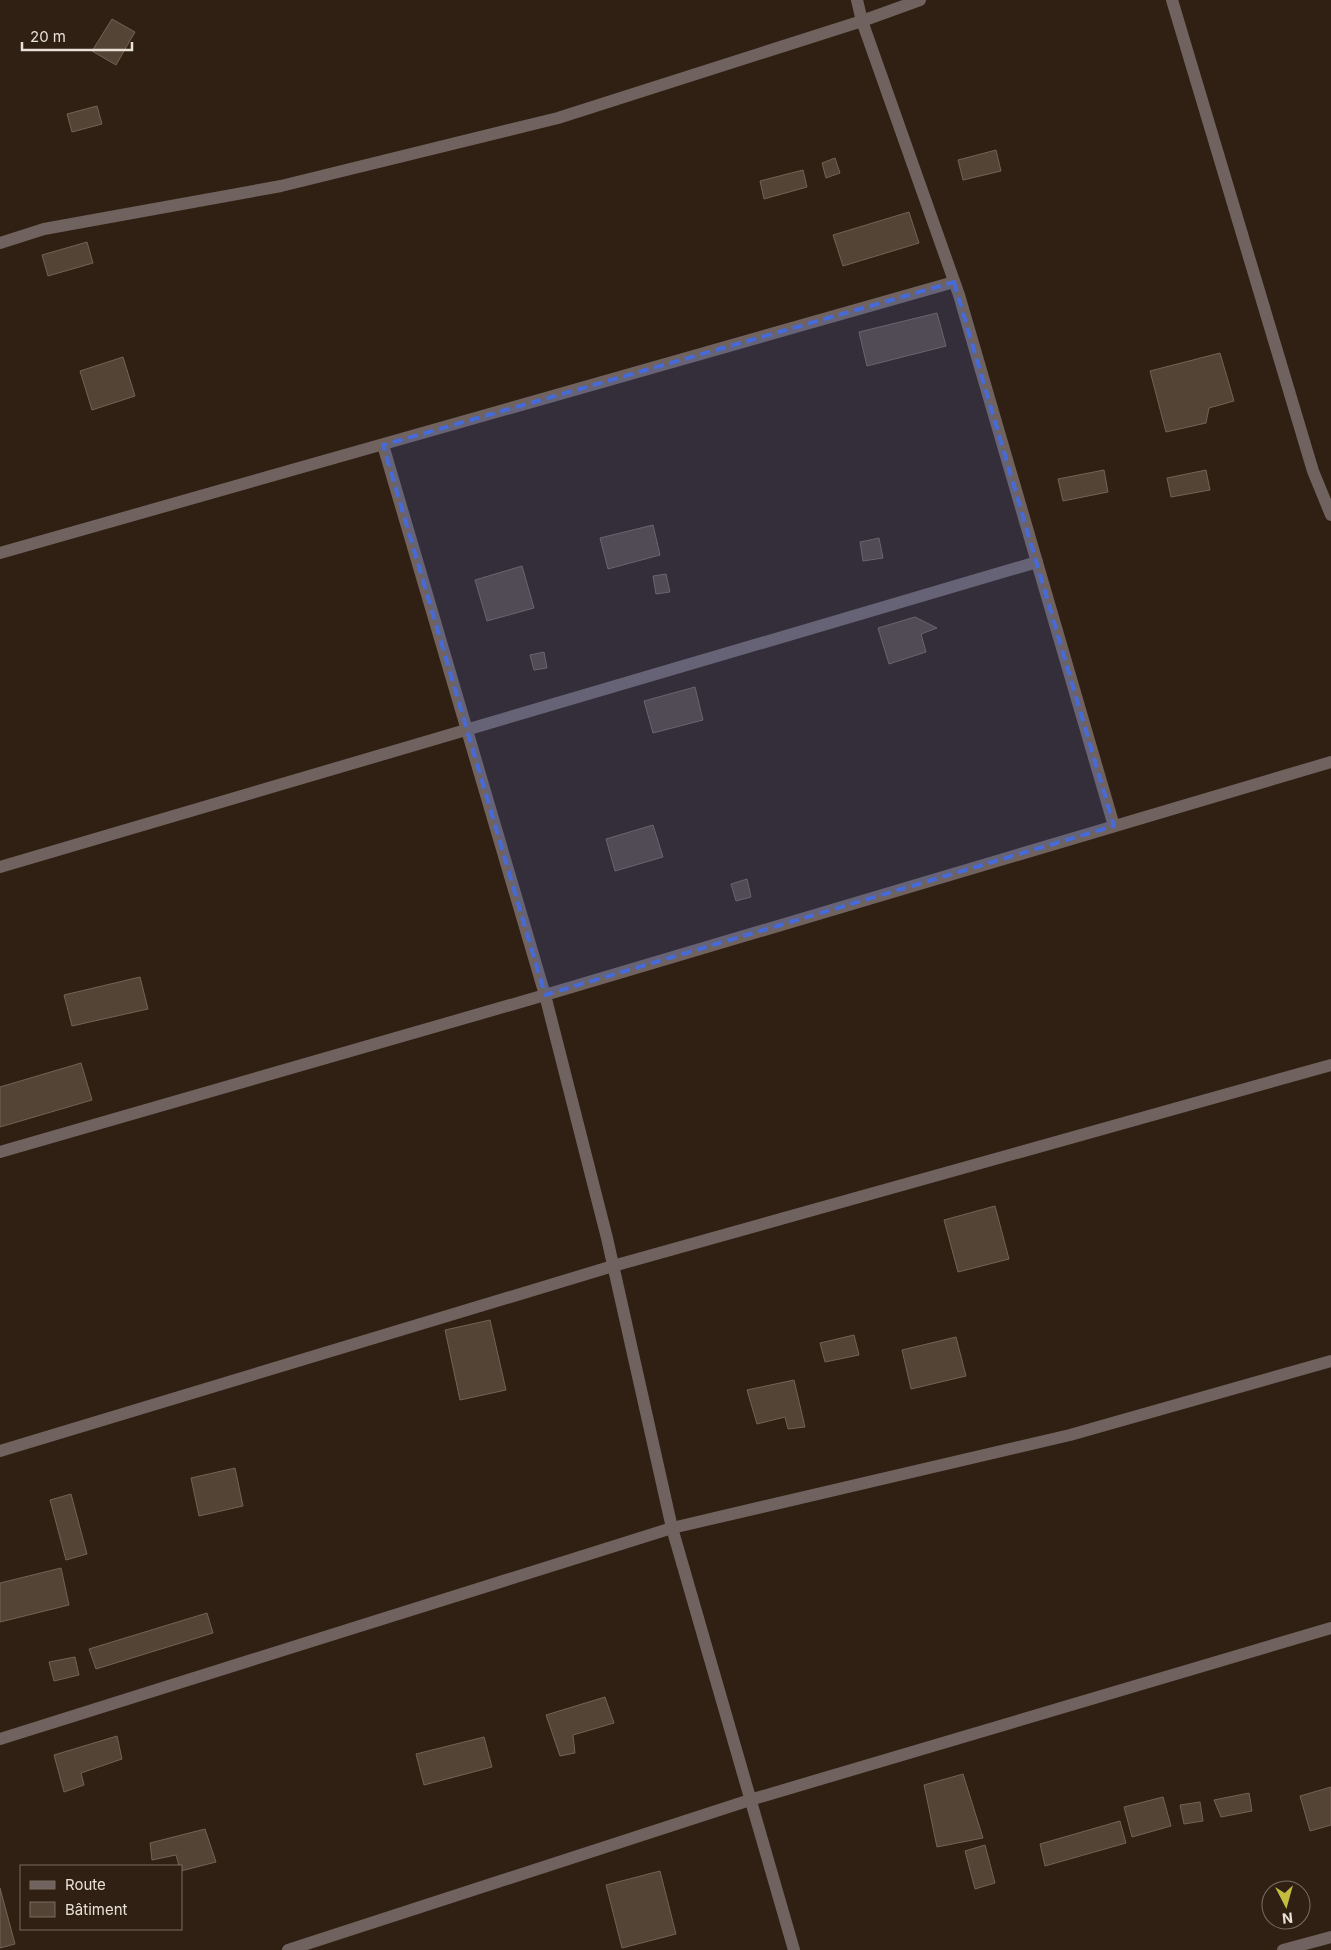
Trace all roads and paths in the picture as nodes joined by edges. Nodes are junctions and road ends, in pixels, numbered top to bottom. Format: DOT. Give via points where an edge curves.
graph roads {
  1 [pos="857,0"];
  2 [pos="920,0"];
  3 [pos="1172,0"];
  4 [pos="862,21"];
  5 [pos="0,244"];
  6 [pos="954,282"];
  7 [pos="383,445"];
  8 [pos="1331,515"];
  9 [pos="0,553"];
  10 [pos="1037,562"];
  11 [pos="467,730"];
  12 [pos="1331,762"];
  13 [pos="1114,826"];
  14 [pos="0,867"];
  15 [pos="545,995"];
  16 [pos="1331,1065"];
  17 [pos="0,1152"];
  18 [pos="613,1266"];
  19 [pos="1331,1361"];
  20 [pos="0,1451"];
  21 [pos="672,1528"];
  22 [pos="1331,1628"];
  23 [pos="0,1739"];
  24 [pos="750,1800"];
  25 [pos="1331,1937"];
  26 [pos="288,1950"];
  27 [pos="794,1950"];
  28 [pos="1284,1950"];
  1 -- 4 [label="street"];
  2 -- 4 [label="street"];
  3 -- 8 [label="street" via="1313,471"];
  4 -- 5 [label="street" via="558,118 281,186 44,229"];
  4 -- 6 [label="street"];
  6 -- 7 [label="street"];
  6 -- 10 [label="street"];
  7 -- 9 [label="street"];
  7 -- 11 [label="street"];
  10 -- 11 [label="street"];
  10 -- 13 [label="street"];
  11 -- 14 [label="street"];
  11 -- 15 [label="street"];
  12 -- 13 [label="street"];
  13 -- 15 [label="street"];
  15 -- 17 [label="street"];
  15 -- 18 [label="street"];
  16 -- 18 [label="street"];
  18 -- 20 [label="street"];
  18 -- 21 [label="street"];
  19 -- 21 [label="street" via="1070,1434"];
  21 -- 23 [label="street"];
  21 -- 24 [label="street"];
  22 -- 24 [label="street"];
  24 -- 26 [label="street"];
  24 -- 27 [label="street"];
  25 -- 28 [label="street"];
}
